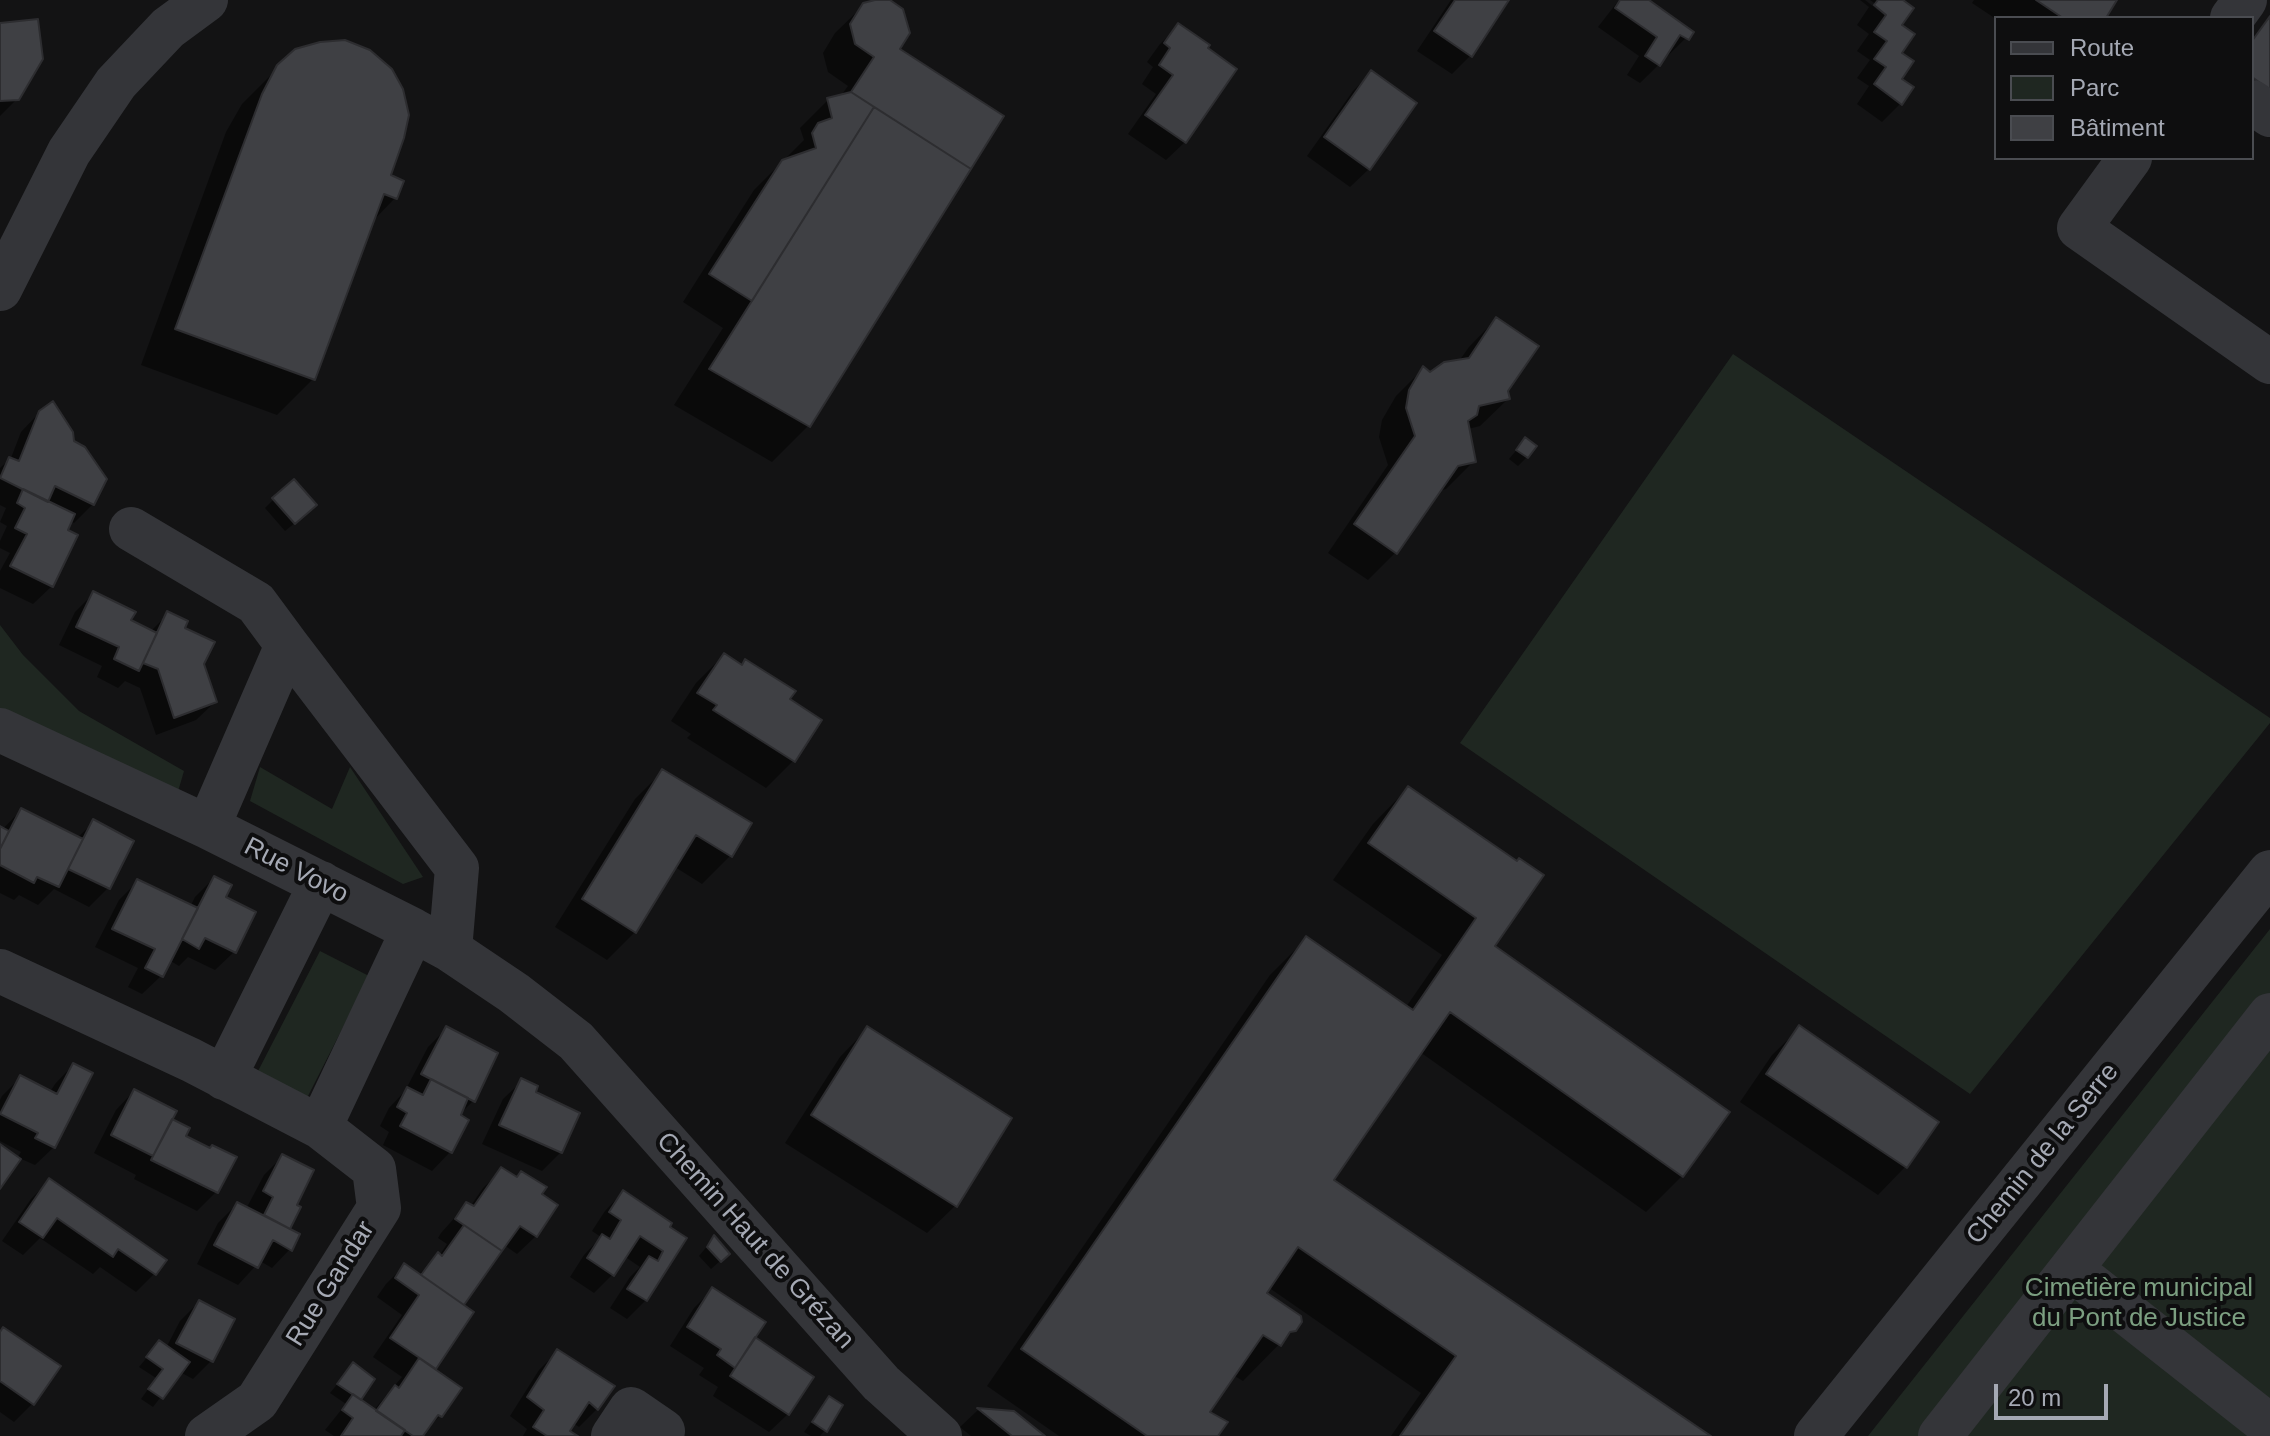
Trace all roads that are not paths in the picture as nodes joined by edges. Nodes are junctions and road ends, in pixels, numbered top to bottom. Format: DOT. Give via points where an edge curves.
graph roads {
  1 [pos="201,1"];
  2 [pos="2129,160"];
  3 [pos="0,289"];
  4 [pos="2270,362"];
  5 [pos="131,529"];
  6 [pos="287,645"];
  7 [pos="0,730"];
  8 [pos="208,827"];
  9 [pos="2270,872"];
  10 [pos="321,883"];
  11 [pos="431,940"];
  12 [pos="0,971"];
  13 [pos="2267,1025"];
  14 [pos="576,1041"];
  15 [pos="208,1069"];
  16 [pos="320,1127"];
  17 [pos="2071,1269"];
  18 [pos="2270,1426"];
  19 [pos="663,1431"];
  20 [pos="207,1436"];
  21 [pos="613,1436"];
  22 [pos="940,1436"];
  23 [pos="1816,1436"];
  24 [pos="1940,1436"];
  1 -- 3 [label="street" via="116,83 69,152"];
  2 -- 4 [label="street" via="2079,228"];
  5 -- 6 [label="street" via="256,603"];
  6 -- 8 [label="street"];
  6 -- 11 [label="street" via="457,868"];
  7 -- 8 [label="street, Rue Vovo"];
  8 -- 10 [label="street, Rue Vovo"];
  9 -- 23 [label="street, Chemin de la Serre"];
  10 -- 11 [label="street, Rue Vovo"];
  10 -- 15 [label="street"];
  11 -- 14 [label="street, Rue Vovo"];
  11 -- 16 [label="street"];
  12 -- 15 [label="street, Rue Gandar"];
  13 -- 17 [label="street"];
  14 -- 22 [label="street, Chemin Haut de Grézan" via="881,1383"];
  15 -- 16 [label="street, Rue Gandar"];
  16 -- 20 [label="street, Rue Gandar" via="374,1169 379,1208 257,1401"];
  17 -- 18 [label="street"];
  17 -- 24 [label="street"];
  19 -- 21 [label="street" via="631,1409"];
}
